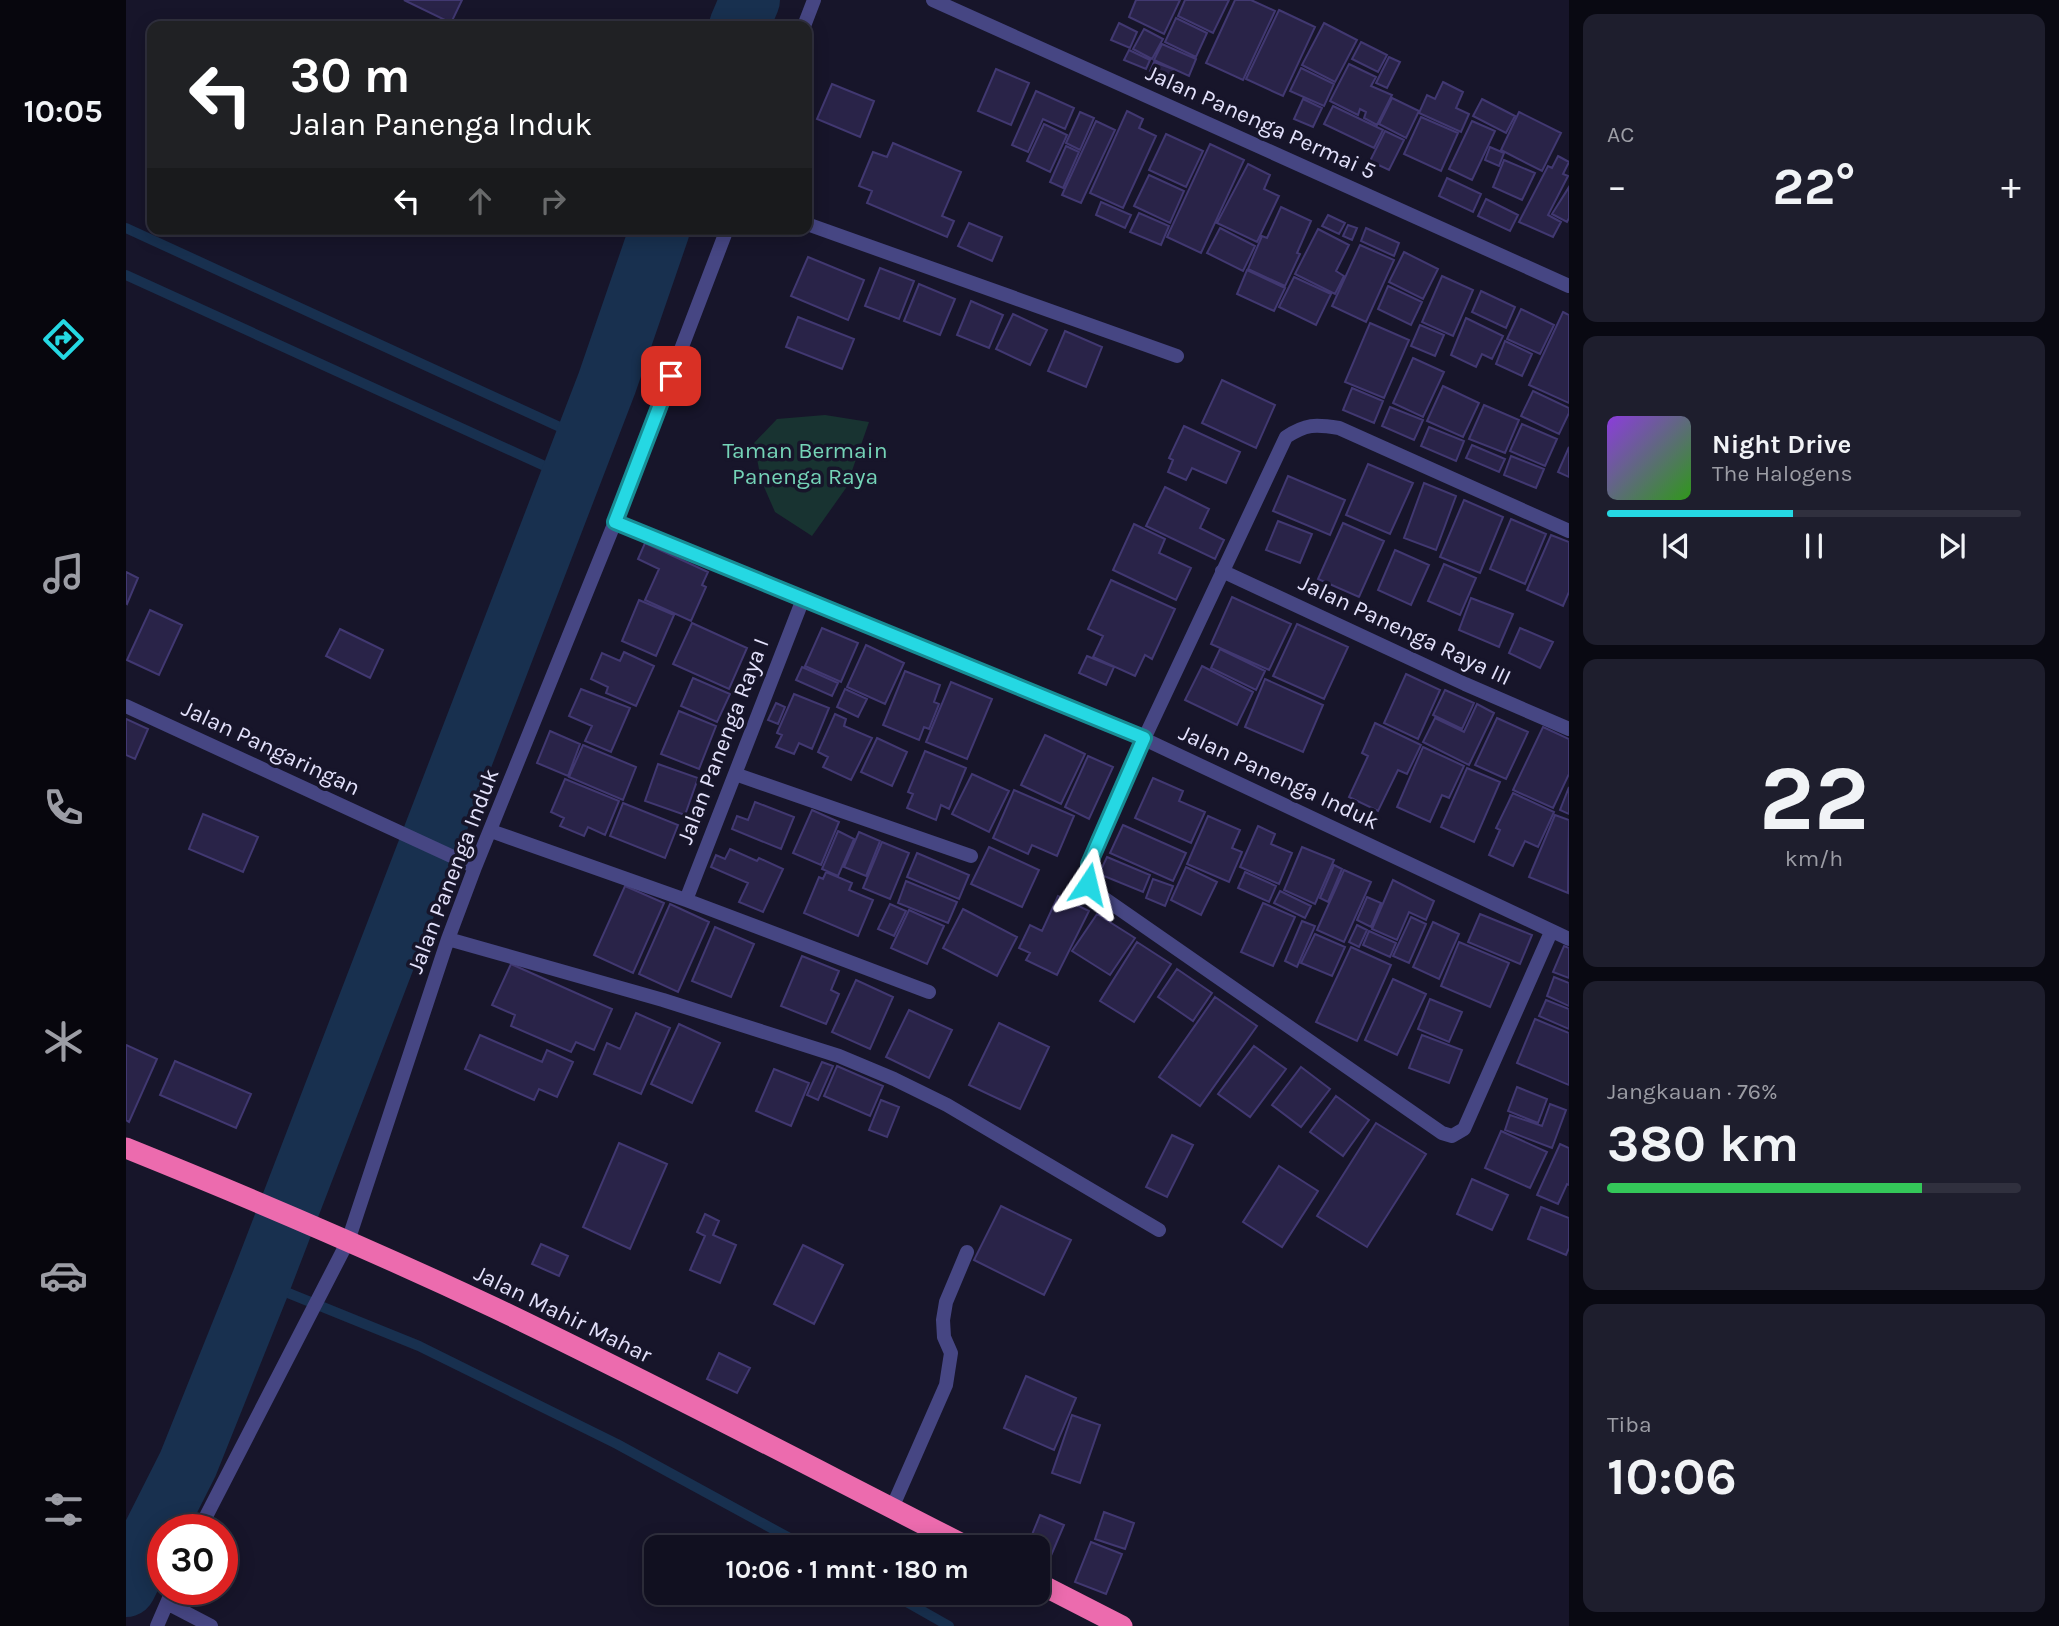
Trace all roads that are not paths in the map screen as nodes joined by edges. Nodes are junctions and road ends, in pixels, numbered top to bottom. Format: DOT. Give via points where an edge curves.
graph roads {
  1 [pos="814,0"];
  2 [pos="933,0"];
  3 [pos="806,21"];
  4 [pos="812,226"];
  5 [pos="725,235"];
  6 [pos="1569,286"];
  7 [pos="1177,356"];
  8 [pos="615,522"];
  9 [pos="1569,531"];
  10 [pos="1222,571"];
  11 [pos="803,599"];
  12 [pos="126,706"];
  13 [pos="1569,729"];
  14 [pos="1144,738"];
  15 [pos="735,774"];
  16 [pos="491,831"];
  17 [pos="971,856"];
  18 [pos="475,867"];
  19 [pos="686,900"];
  20 [pos="1551,932"];
  21 [pos="448,939"];
  22 [pos="1569,939"];
  23 [pos="929,992"];
  24 [pos="126,1148"];
  25 [pos="1159,1230"];
  26 [pos="348,1241"];
  27 [pos="967,1252"];
  28 [pos="892,1508"];
  29 [pos="207,1514"];
  30 [pos="945,1535"];
  31 [pos="1050,1589"];
  32 [pos="166,1605"];
  33 [pos="182,1605"];
  34 [pos="157,1626"];
  35 [pos="211,1626"];
  36 [pos="1122,1626"];
  1 -- 3 [label="street"];
  2 -- 6 [label="street, Jalan Panenga Permai 5"];
  4 -- 7 [label="street"];
  5 -- 8 [label="street, Jalan Panenga Induk"];
  8 -- 11 [label="street, Jalan Panenga Induk"];
  8 -- 16 [label="street, Jalan Panenga Induk"];
  9 -- 10 [label="street" via="1339,428 1320,424 1301,427 1286,437"];
  10 -- 13 [label="street, Jalan Panenga Raya III"];
  10 -- 14 [label="street"];
  11 -- 14 [label="street, Jalan Panenga Induk"];
  11 -- 15 [label="street, Jalan Panenga Raya I"];
  12 -- 18 [label="street, Jalan Pangaringan"];
  14 -- 20 [label="street, Jalan Panenga Induk"];
  14 -- 20 [label="street" via="1089,864 1088,884 1442,1133 1452,1136 1464,1129"];
  15 -- 17 [label="street"];
  15 -- 19 [label="street, Jalan Panenga Raya I"];
  16 -- 18 [label="street, Jalan Panenga Induk"];
  16 -- 19 [label="street"];
  18 -- 21 [label="street, Jalan Panenga Induk"];
  19 -- 23 [label="street"];
  20 -- 22 [label="street, Jalan Panenga Induk"];
  21 -- 25 [label="street" via="663,999 839,1056 947,1105"];
  21 -- 26 [label="street, Jalan Panenga Induk"];
  24 -- 26 [label="highway, Jalan Mahir Mahar"];
  26 -- 28 [label="highway, Jalan Mahir Mahar" via="607,1363"];
  26 -- 29 [label="street, Jalan Panenga Induk"];
  27 -- 28 [label="street" via="943,1320 951,1353 946,1385"];
  28 -- 30 [label="highway, Jalan Mahir Mahar"];
  31 -- 36 [label="highway"];
  32 -- 34 [label="street"];
  33 -- 35 [label="street"];
}
